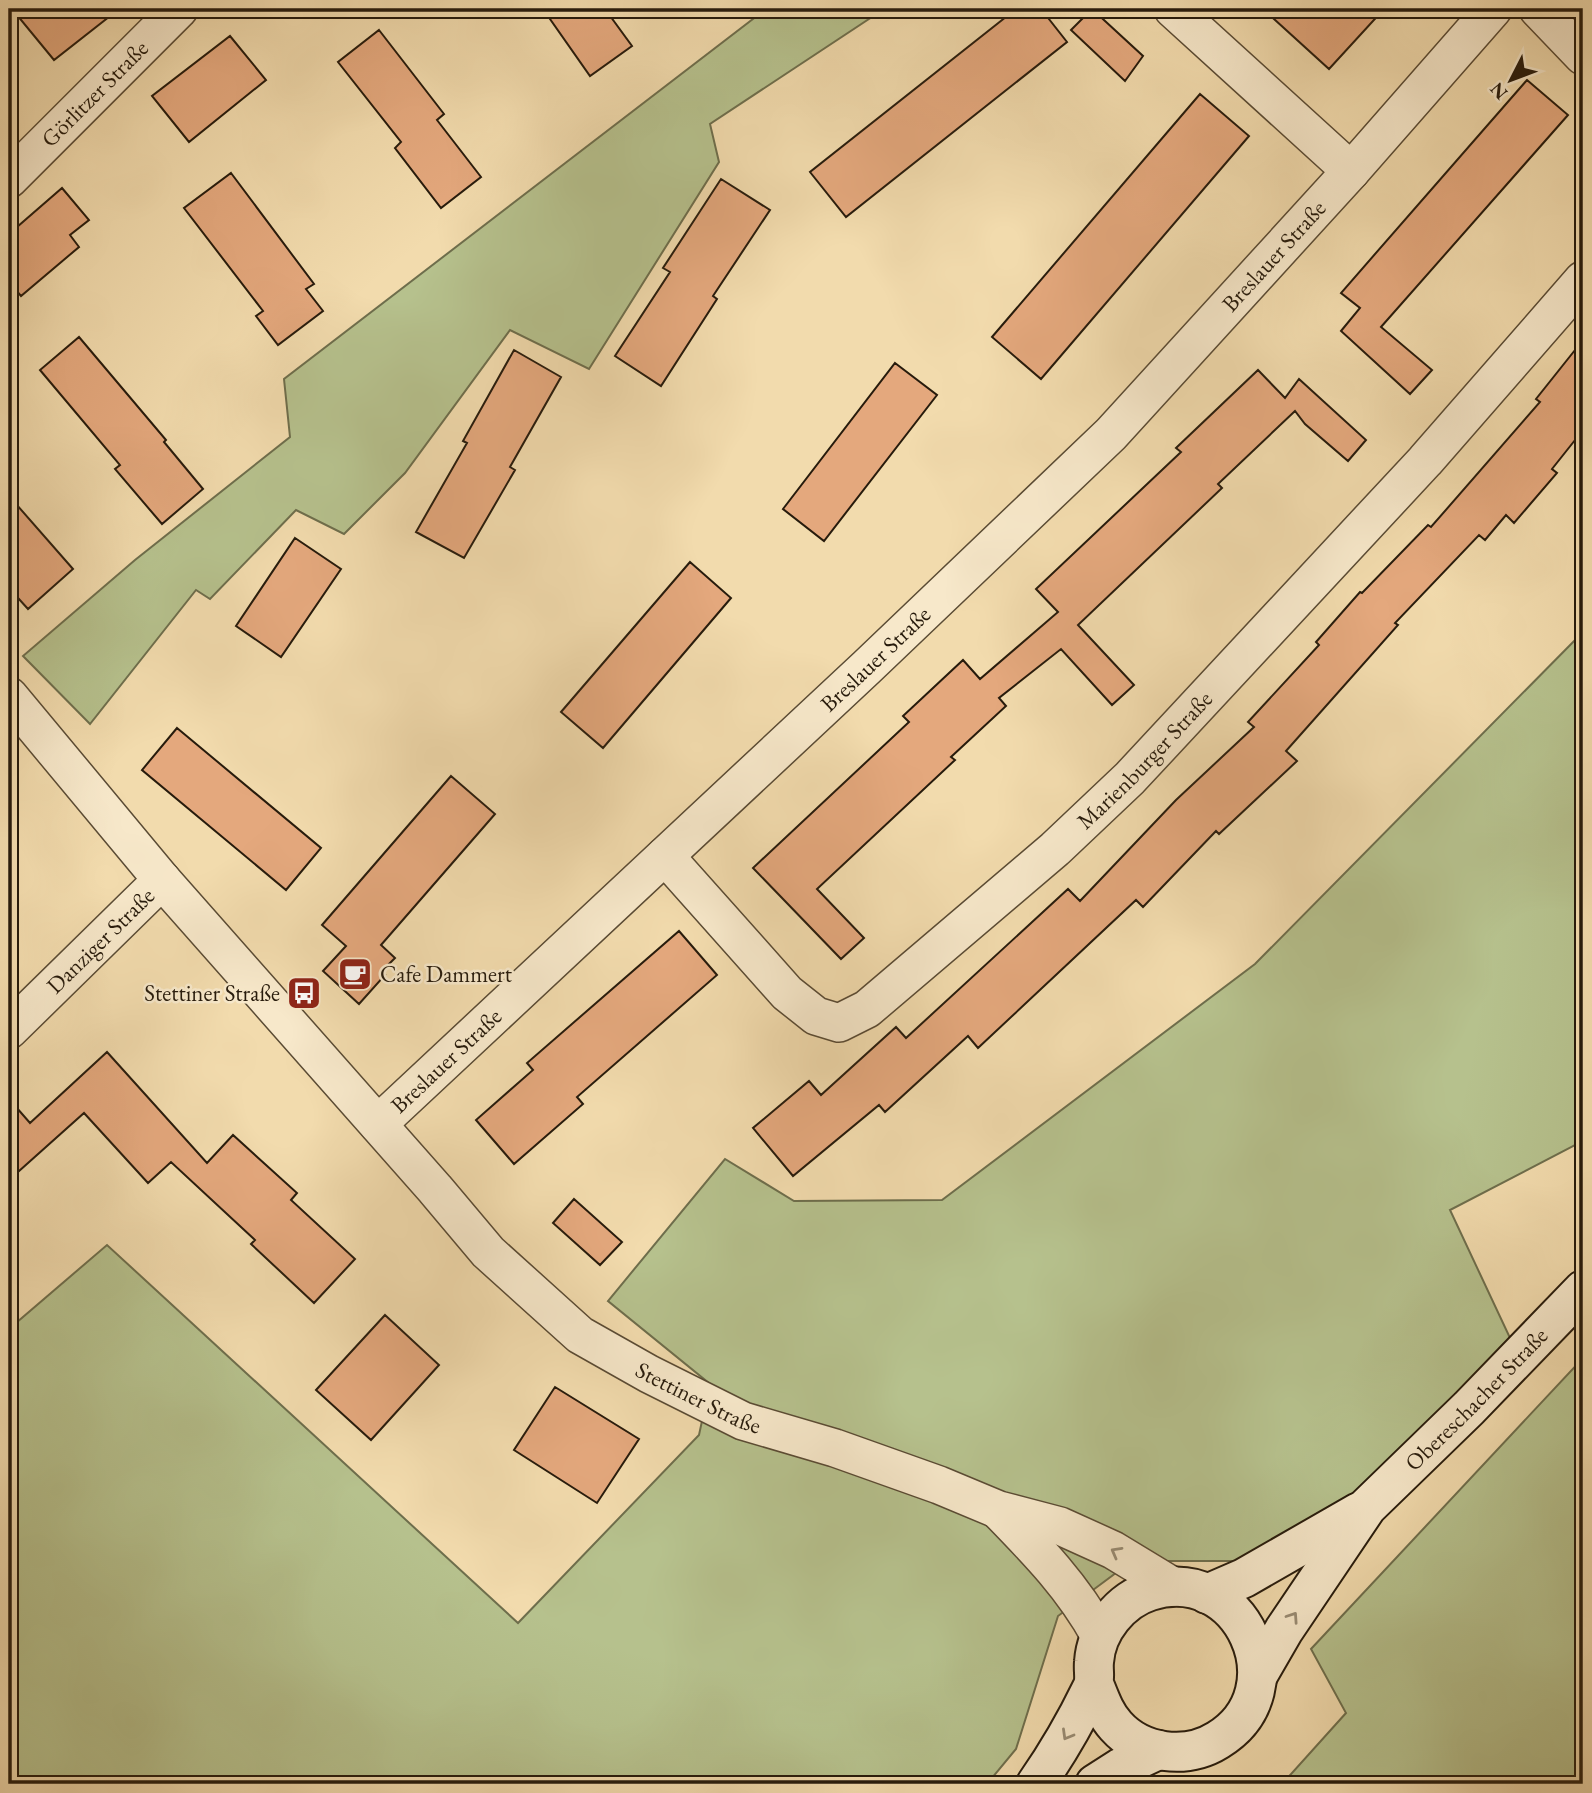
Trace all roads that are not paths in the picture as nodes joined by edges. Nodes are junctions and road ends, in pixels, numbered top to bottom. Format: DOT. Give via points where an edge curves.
graph roads {
  1 [pos="178,9"];
  2 [pos="1172,9"];
  3 [pos="1493,9"];
  4 [pos="1538,9"];
  5 [pos="1583,56"];
  6 [pos="1351,171"];
  7 [pos="9,178"];
  8 [pos="1583,281"];
  9 [pos="9,696"];
  10 [pos="665,856"];
  11 [pos="162,880"];
  12 [pos="9,1030"];
  13 [pos="378,1124"];
  14 [pos="1583,1290"];
  15 [pos="1367,1507"];
  16 [pos="999,1510"];
  17 [pos="1190,1590"];
  18 [pos="1100,1636"];
  19 [pos="1258,1675"];
  20 [pos="1094,1684"];
  21 [pos="1158,1750"];
  22 [pos="1037,1784"];
  23 [pos="1096,1784"];
  1 -- 7 [label="street, Görlitzer Straße"];
  2 -- 6 [label="street"];
  3 -- 6 [label="street, Breslauer Straße"];
  4 -- 5 [label="street"];
  6 -- 10 [label="street, Breslauer Straße" via="1111,434"];
  8 -- 10 [label="street, Marienburger Straße" via="1425,461 1130,778 1055,849 867,1009 839,1023 816,1016 787,993"];
  9 -- 11 [label="street, Stettiner Straße"];
  10 -- 13 [label="street, Breslauer Straße"];
  11 -- 12 [label="street, Danziger Straße"];
  11 -- 13 [label="street, Stettiner Straße"];
  13 -- 16 [label="street, Stettiner Straße" via="488,1252 580,1335 743,1421 835,1448"];
  14 -- 15 [label="main road, Obereschacher Straße"];
  15 -- 17 [label="main road, Obereschacher Straße" via="1244,1578"];
  19 -- 15 [label="main road, Obereschacher Straße, one-way"];
  17 -- 16 [label="street, Stettiner Straße, one-way" via="1060,1526"];
  16 -- 18 [label="street, Stettiner Straße" via="1054,1567"];
  17 -- 18 [label="main road" via="1151,1591 1130,1601"];
  17 -- 19 [label="main road" via="1228,1607 1245,1626 1256,1650"];
  18 -- 20 [label="main road"];
  19 -- 21 [label="main road" via="1245,1713 1217,1741 1198,1749"];
  20 -- 21 [label="main road" via="1116,1727 1135,1742"];
  20 -- 22 [label="main road, one-way"];
  21 -- 23 [label="main road"];
}
